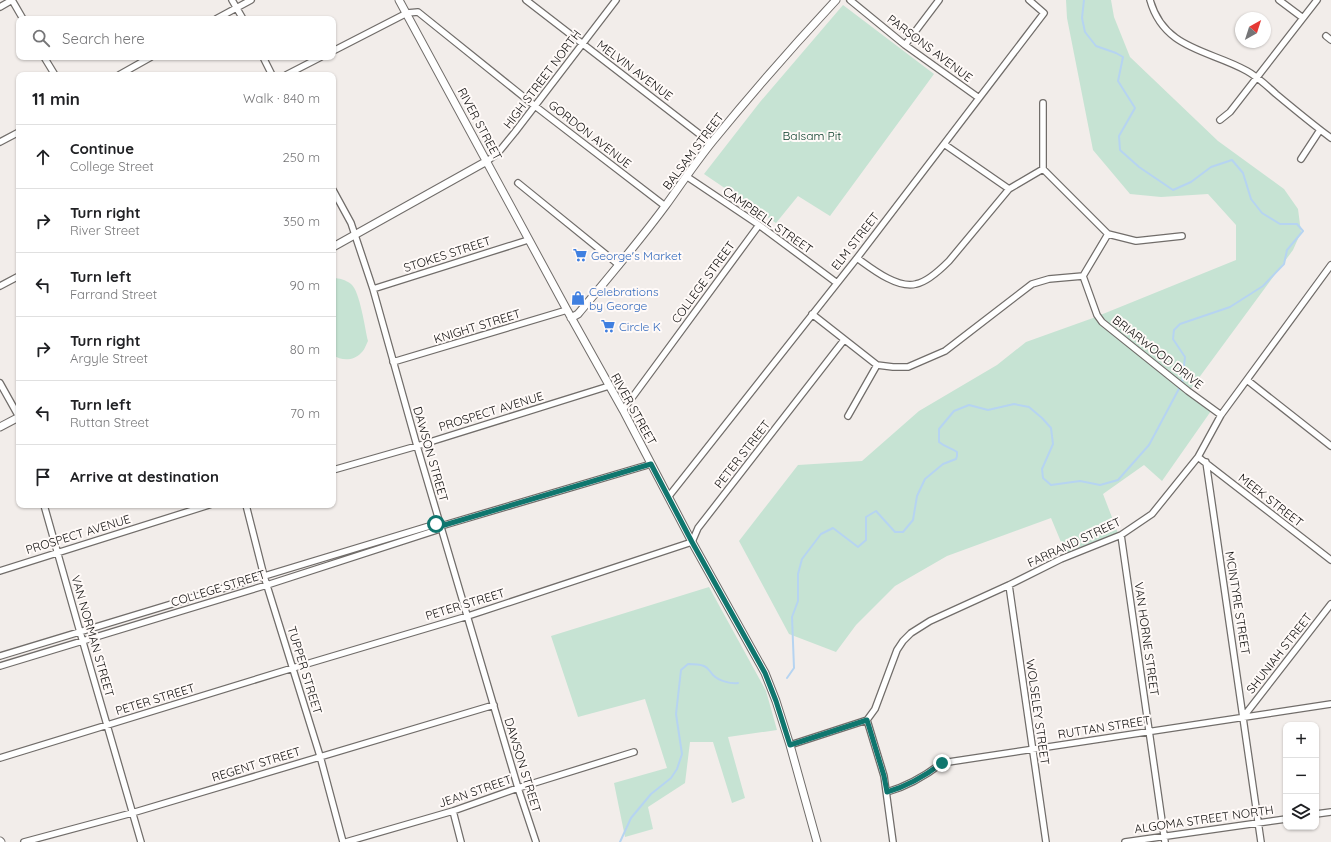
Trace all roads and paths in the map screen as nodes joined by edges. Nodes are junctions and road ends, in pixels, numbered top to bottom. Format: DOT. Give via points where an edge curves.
graph roads {
  1 [pos="12,0"];
  2 [pos="232,0"];
  3 [pos="251,0"];
  4 [pos="399,0"];
  5 [pos="526,0"];
  6 [pos="616,0"];
  7 [pos="836,0"];
  8 [pos="850,0"];
  9 [pos="939,0"];
  10 [pos="1029,0"];
  11 [pos="1150,0"];
  12 [pos="1279,0"];
  13 [pos="1317,0"];
  14 [pos="0,7"];
  15 [pos="237,7"];
  16 [pos="406,13"];
  17 [pos="20,16"];
  18 [pos="221,16"];
  19 [pos="242,16"];
  20 [pos="1303,18"];
  21 [pos="1326,36"];
  22 [pos="1331,40"];
  23 [pos="582,44"];
  24 [pos="905,45"];
  25 [pos="336,49"];
  26 [pos="46,60"];
  27 [pos="146,60"];
  28 [pos="264,60"];
  29 [pos="315,60"];
  30 [pos="53,72"];
  31 [pos="124,72"];
  32 [pos="270,72"];
  33 [pos="292,72"];
  34 [pos="1257,78"];
  35 [pos="979,98"];
  36 [pos="1043,103"];
  37 [pos="535,106"];
  38 [pos="1220,120"];
  39 [pos="1320,130"];
  40 [pos="16,134"];
  41 [pos="1331,138"];
  42 [pos="0,142"];
  43 [pos="711,143"];
  44 [pos="944,144"];
  45 [pos="1301,159"];
  46 [pos="487,161"];
  47 [pos="1043,169"];
  48 [pos="686,176"];
  49 [pos="518,183"];
  50 [pos="1009,189"];
  51 [pos="336,196"];
  52 [pos="665,206"];
  53 [pos="759,225"];
  54 [pos="1108,234"];
  55 [pos="355,235"];
  56 [pos="1182,236"];
  57 [pos="528,240"];
  58 [pos="336,245"];
  59 [pos="857,258"];
  60 [pos="1331,264"];
  61 [pos="619,265"];
  62 [pos="1083,276"];
  63 [pos="16,278"];
  64 [pos="837,283"];
  65 [pos="0,286"];
  66 [pos="372,289"];
  67 [pos="566,310"];
  68 [pos="812,314"];
  69 [pos="571,318"];
  70 [pos="844,340"];
  71 [pos="393,362"];
  72 [pos="877,366"];
  73 [pos="1247,380"];
  74 [pos="0,383"];
  75 [pos="609,386"];
  76 [pos="622,410"];
  77 [pos="16,412"];
  78 [pos="1221,415"];
  79 [pos="848,416"];
  80 [pos="16,419"];
  81 [pos="0,427"];
  82 [pos="417,446"];
  83 [pos="1331,446"];
  84 [pos="1198,457"];
  85 [pos="1206,462"];
  86 [pos="651,464"];
  87 [pos="336,469"];
  88 [pos="669,496"];
  89 [pos="45,508"];
  90 [pos="200,508"];
  91 [pos="247,508"];
  92 [pos="441,526"];
  93 [pos="1121,535"];
  94 [pos="692,542"];
  95 [pos="58,552"];
  96 [pos="1331,560"];
  97 [pos="0,571"];
  98 [pos="264,576"];
  99 [pos="267,585"];
  100 [pos="1009,585"];
  101 [pos="209,594"];
  102 [pos="210,602"];
  103 [pos="1331,604"];
  104 [pos="468,616"];
  105 [pos="80,632"];
  106 [pos="82,641"];
  107 [pos="0,656"];
  108 [pos="0,666"];
  109 [pos="293,668"];
  110 [pos="1331,704"];
  111 [pos="494,705"];
  112 [pos="1244,716"];
  113 [pos="867,720"];
  114 [pos="108,725"];
  115 [pos="1149,731"];
  116 [pos="790,745"];
  117 [pos="1032,750"];
  118 [pos="634,752"];
  119 [pos="320,756"];
  120 [pos="0,758"];
  121 [pos="518,788"];
  122 [pos="887,792"];
  123 [pos="453,811"];
  124 [pos="1331,812"];
  125 [pos="132,813"];
  126 [pos="1319,814"];
  127 [pos="1283,819"];
  128 [pos="1258,823"];
  129 [pos="1165,839"];
  130 [pos="815,840"];
  131 [pos="24,842"];
  132 [pos="141,842"];
  133 [pos="345,842"];
  134 [pos="461,842"];
  135 [pos="536,842"];
  136 [pos="893,842"];
  137 [pos="1046,842"];
  138 [pos="1125,842"];
  139 [pos="1261,842"];
  1 -- 14 [label="street"];
  1 -- 17 [label="street"];
  2 -- 15 [label="street"];
  3 -- 15 [label="street"];
  4 -- 16 [label="main road, RIVER STREET"];
  5 -- 23 [label="street, MELVIN AVENUE"];
  6 -- 23 [label="street, HIGH STREET NORTH"];
  7 -- 43 [label="main road, BALSAM STREET" via="800,38"];
  8 -- 24 [label="street, PARSONS AVENUE"];
  9 -- 24 [label="street"];
  10 -- 35 [label="street, ELM STREET" via="1044,13"];
  11 -- 34 [label="street" via="1168,32 1179,41 1247,71"];
  12 -- 20 [label="street"];
  13 -- 20 [label="street"];
  15 -- 18 [label="street"];
  15 -- 19 [label="street"];
  16 -- 25 [label="street"];
  16 -- 37 [label="street, GORDON AVENUE" via="418,12"];
  16 -- 46 [label="main road, RIVER STREET"];
  20 -- 34 [label="street"];
  21 -- 22 [label="street"];
  23 -- 37 [label="street, HIGH STREET NORTH"];
  23 -- 43 [label="street, MELVIN AVENUE"];
  24 -- 35 [label="street, PARSONS AVENUE"];
  26 -- 30 [label="street"];
  27 -- 31 [label="street"];
  28 -- 32 [label="street"];
  29 -- 33 [label="street"];
  34 -- 38 [label="street" via="1230,112"];
  34 -- 39 [label="street"];
  35 -- 44 [label="street, ELM STREET"];
  36 -- 47 [label="street"];
  37 -- 46 [label="street, HIGH STREET NORTH" via="497,154"];
  37 -- 52 [label="street, GORDON AVENUE"];
  39 -- 41 [label="street"];
  39 -- 45 [label="street"];
  40 -- 42 [label="street"];
  43 -- 48 [label="main road, BALSAM STREET"];
  44 -- 50 [label="street"];
  44 -- 59 [label="street, ELM STREET"];
  46 -- 55 [label="main road, HIGH STREET NORTH"];
  46 -- 57 [label="main road, RIVER STREET"];
  47 -- 50 [label="street"];
  47 -- 54 [label="street"];
  48 -- 52 [label="main road, BALSAM STREET"];
  48 -- 53 [label="street, CAMPBELL STREET"];
  49 -- 61 [label="street"];
  50 -- 59 [label="street" via="949,261 918,284 896,282 882,276"];
  51 -- 55 [label="street, DAWSON STREET"];
  52 -- 61 [label="main road, BALSAM STREET"];
  53 -- 64 [label="street, CAMPBELL STREET"];
  53 -- 76 [label="street, COLLEGE STREET"];
  54 -- 56 [label="street" via="1136,241"];
  54 -- 62 [label="street"];
  55 -- 58 [label="main road, HIGH STREET NORTH"];
  55 -- 66 [label="street, DAWSON STREET"];
  57 -- 66 [label="street, STOKES STREET"];
  57 -- 67 [label="main road, RIVER STREET"];
  59 -- 64 [label="street, ELM STREET"];
  60 -- 73 [label="street, FARRAND STREET"];
  61 -- 69 [label="main road, BALSAM STREET" via="578,314"];
  62 -- 72 [label="street" via="1049,279 1032,284 945,351 916,364 908,367"];
  62 -- 78 [label="street, BRIARWOOD DRIVE" via="1097,316 1102,322"];
  63 -- 65 [label="street"];
  64 -- 68 [label="street, ELM STREET"];
  66 -- 71 [label="street, DAWSON STREET"];
  67 -- 69 [label="main road, RIVER STREET"];
  67 -- 71 [label="street, KNIGHT STREET"];
  68 -- 70 [label="street"];
  68 -- 88 [label="street, ELM STREET"];
  69 -- 75 [label="main road, RIVER STREET"];
  70 -- 72 [label="street"];
  70 -- 94 [label="street, PETER STREET" via="698,528"];
  71 -- 82 [label="street, DAWSON STREET"];
  72 -- 79 [label="street"];
  73 -- 78 [label="street, FARRAND STREET"];
  73 -- 83 [label="street"];
  74 -- 77 [label="street"];
  75 -- 76 [label="main road, RIVER STREET"];
  75 -- 82 [label="street, PROSPECT AVENUE"];
  76 -- 86 [label="main road, RIVER STREET"];
  78 -- 84 [label="street, FARRAND STREET"];
  80 -- 81 [label="main road"];
  82 -- 87 [label="street, PROSPECT AVENUE"];
  82 -- 92 [label="street, DAWSON STREET"];
  84 -- 85 [label="street, MEEK STREET"];
  84 -- 93 [label="street, FARRAND STREET" via="1152,514"];
  85 -- 96 [label="street, MEEK STREET"];
  85 -- 112 [label="street, MCINTYRE STREET"];
  86 -- 88 [label="main road, RIVER STREET"];
  86 -- 92 [label="street, COLLEGE STREET"];
  88 -- 94 [label="main road, RIVER STREET"];
  89 -- 95 [label="street, VAN NORMAN STREET"];
  90 -- 95 [label="street, PROSPECT AVENUE"];
  91 -- 98 [label="street, TUPPER STREET"];
  92 -- 98 [label="street, COLLEGE STREET" via="436,524"];
  92 -- 99 [label="street, COLLEGE STREET" via="437,530"];
  92 -- 104 [label="street, DAWSON STREET"];
  93 -- 100 [label="street, FARRAND STREET" via="1061,559"];
  93 -- 115 [label="street, VAN HORNE STREET"];
  94 -- 104 [label="street, PETER STREET"];
  94 -- 116 [label="main road, RIVER STREET" via="765,673"];
  95 -- 97 [label="street, PROSPECT AVENUE"];
  95 -- 105 [label="street, VAN NORMAN STREET"];
  98 -- 99 [label="street, TUPPER STREET"];
  98 -- 101 [label="street, COLLEGE STREET"];
  99 -- 102 [label="street, COLLEGE STREET"];
  99 -- 109 [label="street, TUPPER STREET"];
  100 -- 113 [label="street, FARRAND STREET" via="930,621 911,633 897,650 875,709"];
  100 -- 117 [label="street, WOLSELEY STREET"];
  101 -- 102 [label="street"];
  101 -- 105 [label="street, COLLEGE STREET"];
  102 -- 106 [label="street, COLLEGE STREET"];
  103 -- 112 [label="street, SHUNIAH STREET"];
  104 -- 109 [label="street, PETER STREET"];
  104 -- 111 [label="street, DAWSON STREET"];
  105 -- 106 [label="street, VAN NORMAN STREET"];
  105 -- 107 [label="street, COLLEGE STREET"];
  106 -- 108 [label="street, COLLEGE STREET"];
  106 -- 114 [label="street, VAN NORMAN STREET"];
  109 -- 114 [label="street, PETER STREET"];
  109 -- 119 [label="street, TUPPER STREET"];
  110 -- 112 [label="street, RUTTAN STREET"];
  111 -- 119 [label="street, REGENT STREET"];
  111 -- 121 [label="street, DAWSON STREET"];
  112 -- 115 [label="street, RUTTAN STREET"];
  112 -- 128 [label="street, MCINTYRE STREET"];
  113 -- 116 [label="street"];
  113 -- 122 [label="street"];
  114 -- 120 [label="street, PETER STREET"];
  114 -- 125 [label="street, VAN NORMAN STREET"];
  115 -- 117 [label="street, RUTTAN STREET"];
  115 -- 129 [label="street, VAN HORNE STREET"];
  116 -- 130 [label="main road, RIVER STREET"];
  117 -- 122 [label="street, RUTTAN STREET" via="942,763 923,777"];
  117 -- 137 [label="street, WOLSELEY STREET"];
  118 -- 121 [label="street, JEAN STREET"];
  119 -- 125 [label="street, REGENT STREET"];
  119 -- 133 [label="street, TUPPER STREET"];
  121 -- 123 [label="street, JEAN STREET"];
  121 -- 135 [label="street, DAWSON STREET"];
  122 -- 136 [label="street"];
  123 -- 133 [label="street, JEAN STREET"];
  123 -- 134 [label="street"];
  124 -- 126 [label="street"];
  125 -- 131 [label="street, REGENT STREET"];
  125 -- 132 [label="street, VAN NORMAN STREET"];
  127 -- 128 [label="street, ALGOMA STREET NORTH"];
  128 -- 129 [label="street, ALGOMA STREET NORTH"];
  128 -- 139 [label="street, MCINTYRE STREET"];
  129 -- 138 [label="street, ALGOMA STREET NORTH"];
}
